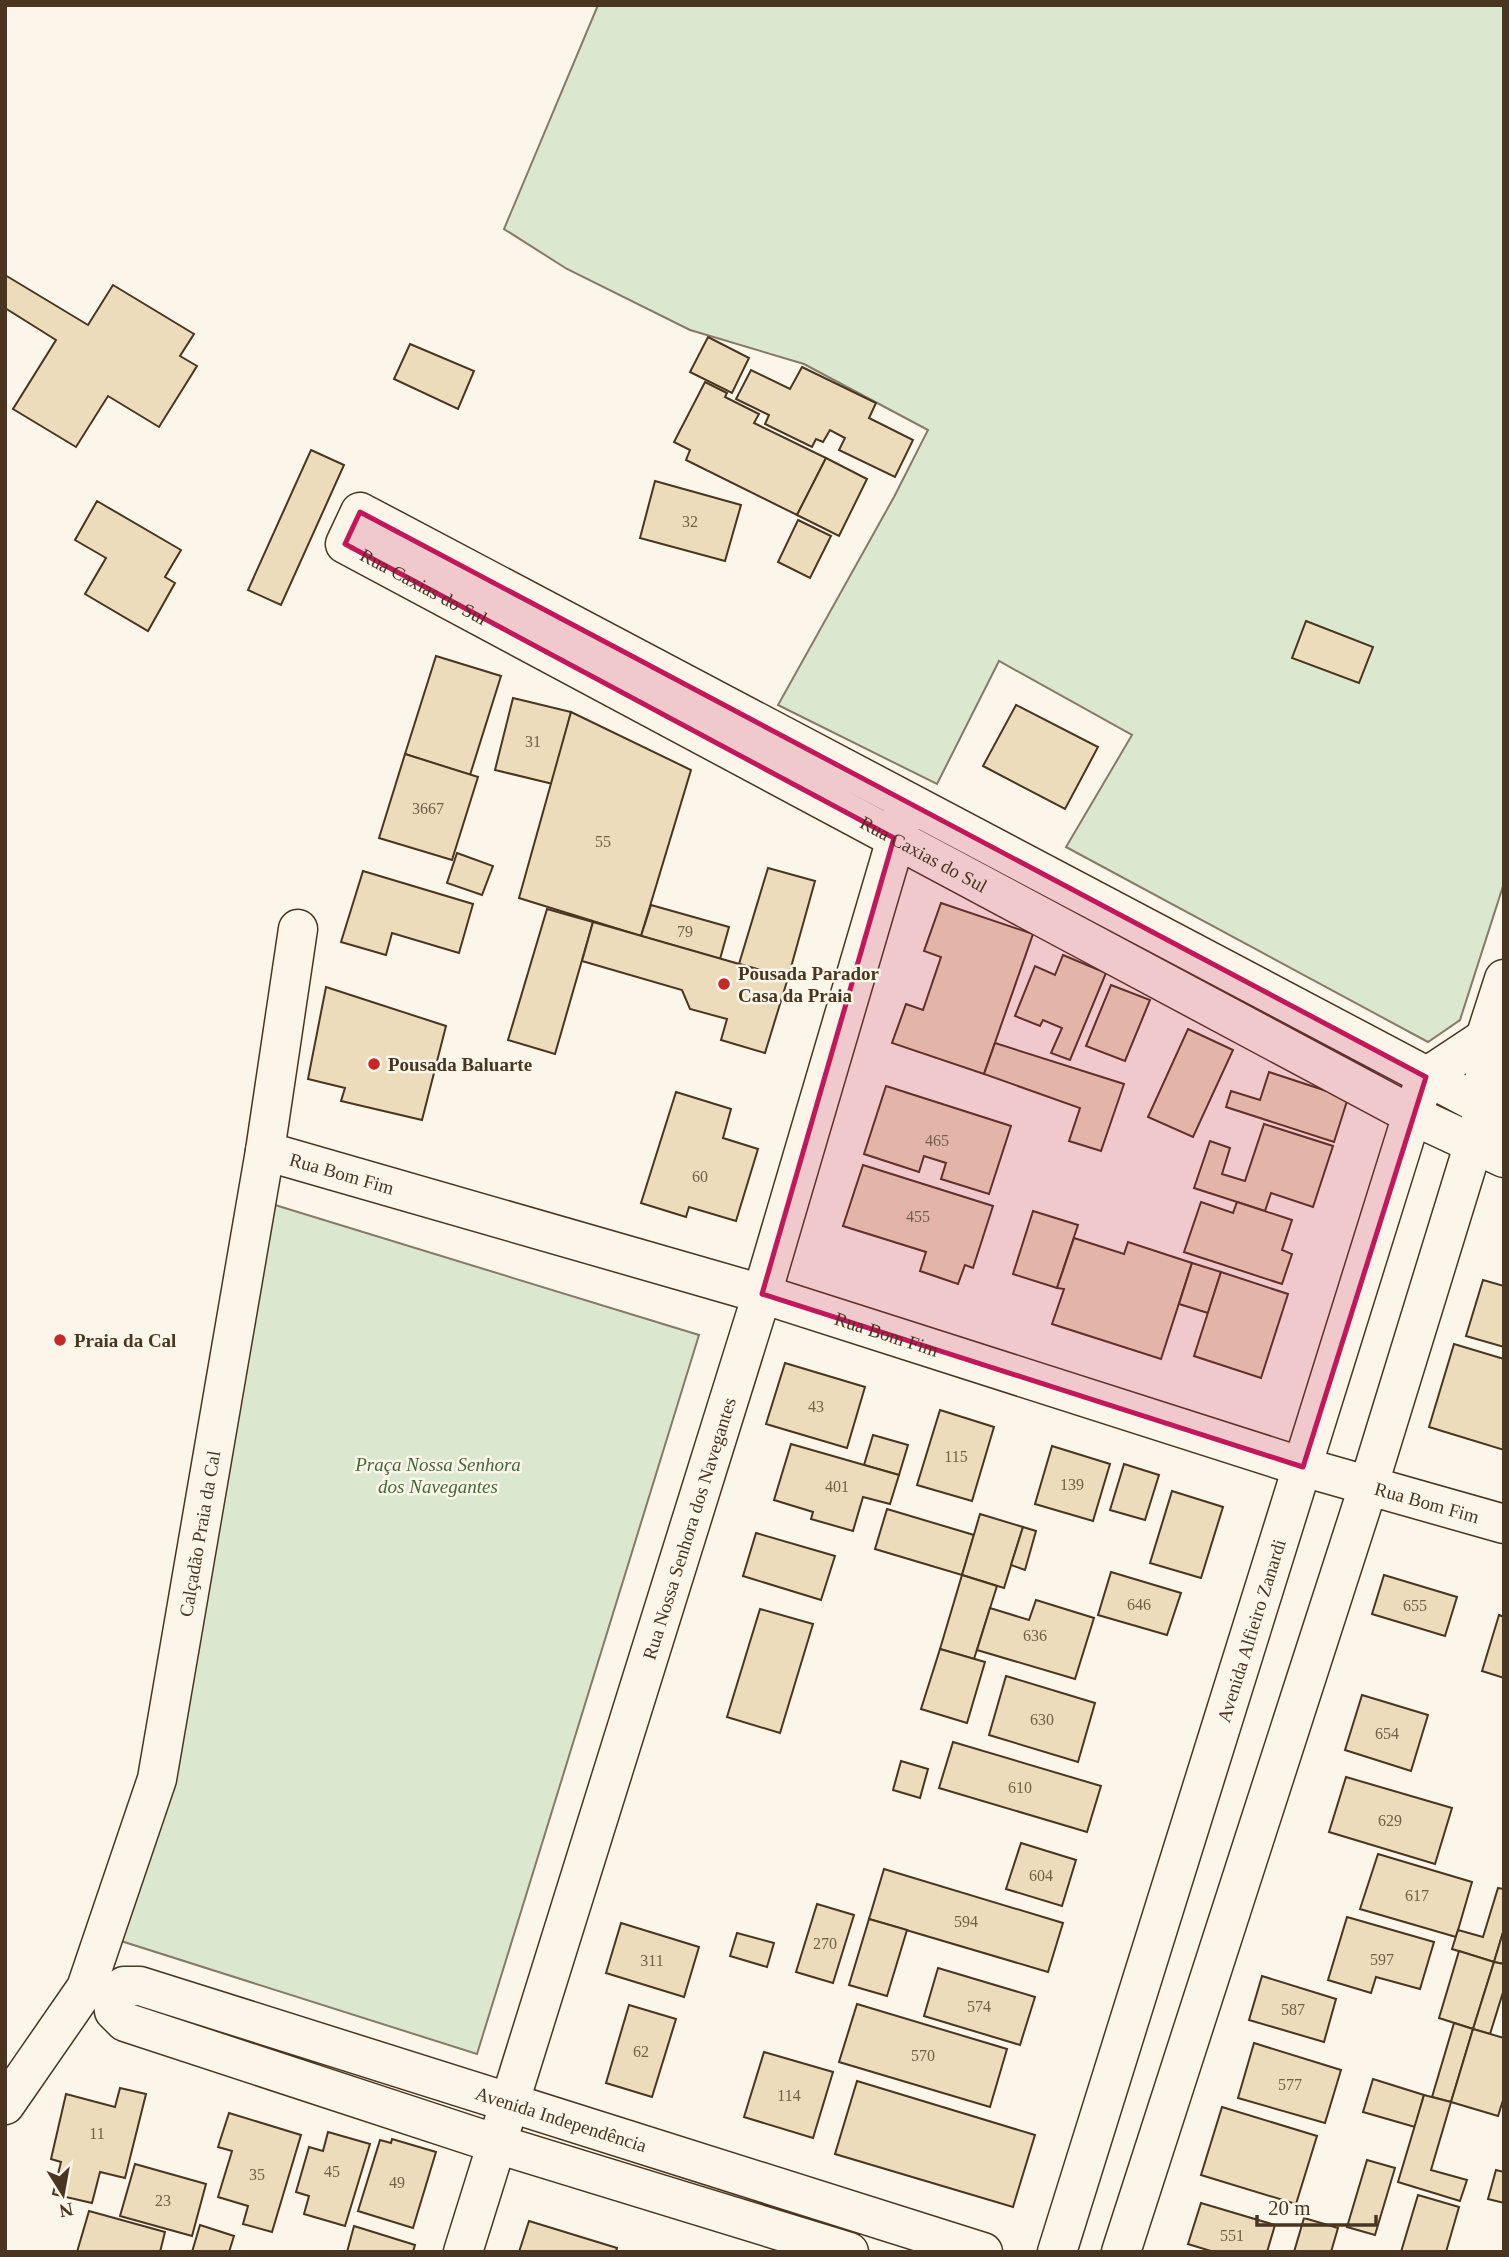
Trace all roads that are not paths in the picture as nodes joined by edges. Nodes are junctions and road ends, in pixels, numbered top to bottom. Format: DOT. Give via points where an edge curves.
graph roads {
  1 [pos="353,528"];
  2 [pos="900,821"];
  3 [pos="298,929"];
  4 [pos="1504,979"];
  5 [pos="1485,1038"];
  6 [pos="1426,1077"];
  7 [pos="1412,1115"];
  8 [pos="1492,1131"];
  9 [pos="265,1151"];
  10 [pos="762,1294"];
  11 [pos="1303,1467"];
  12 [pos="1368,1484"];
  13 [pos="1504,1524"];
  14 [pos="508,2104"];
  15 [pos="5,2105"];
  16 [pos="496,2144"];
  17 [pos="463,2252"];
  18 [pos="849,2252"];
  19 [pos="983,2252"];
  20 [pos="1057,2252"];
  21 [pos="1121,2252"];
  1 -- 2 [label="street, Rua Caxias do Sul"];
  2 -- 6 [label="street, Rua Caxias do Sul"];
  2 -- 7 [label="street, Rua Caxias do Sul"];
  2 -- 10 [label="street, Rua Nossa Senhora dos Navegantes"];
  3 -- 9 [label="street, Calçadão Praia da Cal"];
  4 -- 5 [label="street"];
  5 -- 6 [label="street"];
  5 -- 8 [label="street"];
  6 -- 7 [label="street, Avenida Alfieiro Zanardi"];
  6 -- 8 [label="street, Rua Caxias do Sul"];
  7 -- 8 [label="street, Rua Caxias do Sul"];
  7 -- 11 [label="street, Avenida Alfieiro Zanardi"];
  8 -- 12 [label="street"];
  9 -- 10 [label="street, Rua Bom Fim"];
  9 -- 15 [label="street, Calçadão Praia da Cal" via="157,1779 86,1988"];
  10 -- 11 [label="street, Rua Bom Fim"];
  10 -- 14 [label="street, Rua Nossa Senhora dos Navegantes"];
  11 -- 12 [label="street, Rua Bom Fim"];
  11 -- 20 [label="street, Avenida Alfieiro Zanardi"];
  12 -- 13 [label="street, Rua Bom Fim"];
  12 -- 21 [label="street"];
  14 -- 16 [label="street, Rua Nossa Senhora dos Navegantes"];
  14 -- 16 [label="street, Avenida Independência" via="140,1986 124,1986 112,1995 114,2011 125,2021"];
  14 -- 19 [label="street, Avenida Independência"];
  16 -- 17 [label="street, Rua Nossa Senhora dos Navegantes"];
  16 -- 18 [label="street"];
}
